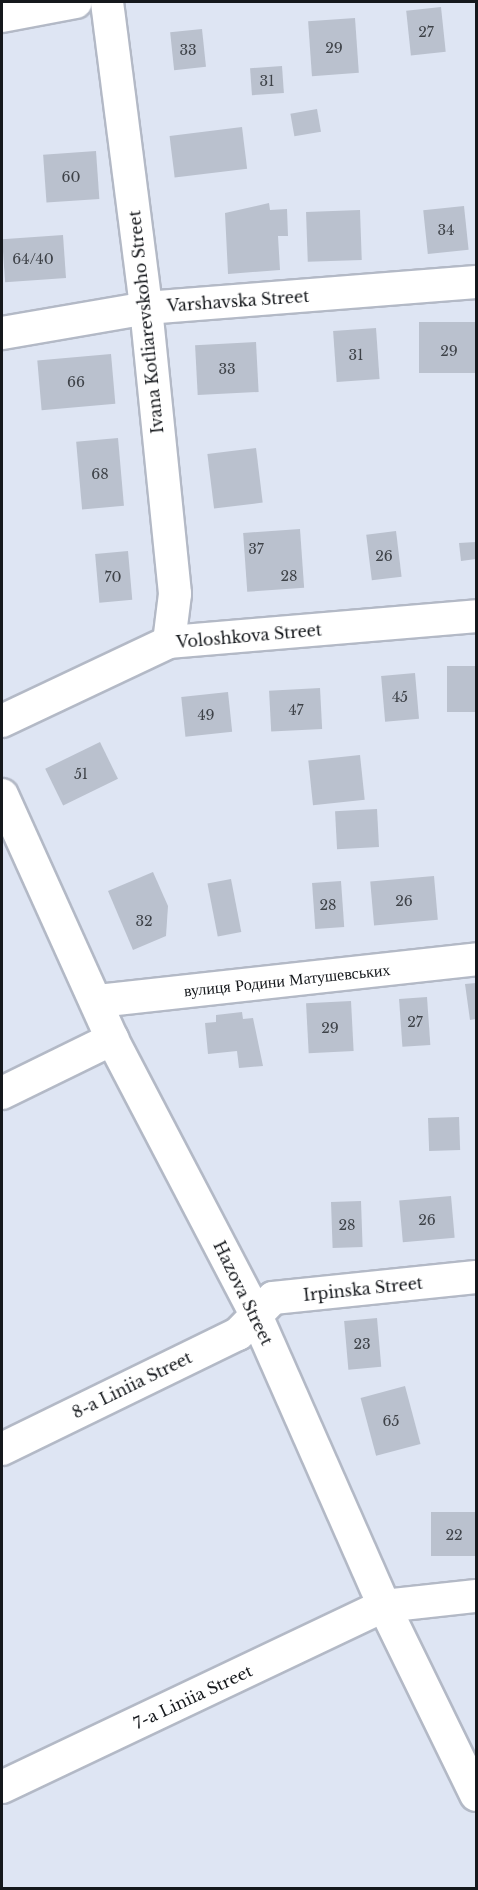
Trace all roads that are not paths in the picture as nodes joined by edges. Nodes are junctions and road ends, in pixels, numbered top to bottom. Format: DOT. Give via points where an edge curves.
graph roads {
  1 [pos="76,2"];
  2 [pos="107,2"];
  3 [pos="2,16"];
  4 [pos="477,282"];
  5 [pos="146,308"];
  6 [pos="2,333"];
  7 [pos="477,616"];
  8 [pos="169,642"];
  9 [pos="2,721"];
  10 [pos="2,795"];
  11 [pos="477,959"];
  12 [pos="98,1001"];
  13 [pos="112,1040"];
  14 [pos="2,1093"];
  15 [pos="477,1277"];
  16 [pos="255,1313"];
  17 [pos="2,1449"];
  18 [pos="477,1596"];
  19 [pos="384,1606"];
  20 [pos="2,1787"];
  21 [pos="477,1795"];
  1 -- 3 [label="street"];
  2 -- 5 [label="street, Ivana Kotliarevskoho Street"];
  4 -- 5 [label="street, Varshavska Street"];
  5 -- 6 [label="street, Varshavska Street"];
  5 -- 8 [label="street, Ivana Kotliarevskoho Street" via="175,594"];
  7 -- 8 [label="street, Voloshkova Street"];
  8 -- 9 [label="street, Voloshkova Street"];
  10 -- 12 [label="street, Hazova Street"];
  11 -- 12 [label="street, вулиця Родини Матушевських"];
  12 -- 13 [label="street, Hazova Street"];
  13 -- 14 [label="street"];
  13 -- 16 [label="street, Hazova Street"];
  15 -- 16 [label="street, Irpinska Street" via="273,1298"];
  16 -- 17 [label="street, 8-a Liniia Street" via="238,1334"];
  16 -- 19 [label="street, Hazova Street"];
  18 -- 19 [label="street, 7-a Liniia Street"];
  19 -- 20 [label="street, 7-a Liniia Street"];
  19 -- 21 [label="street, Hazova Street"];
}
